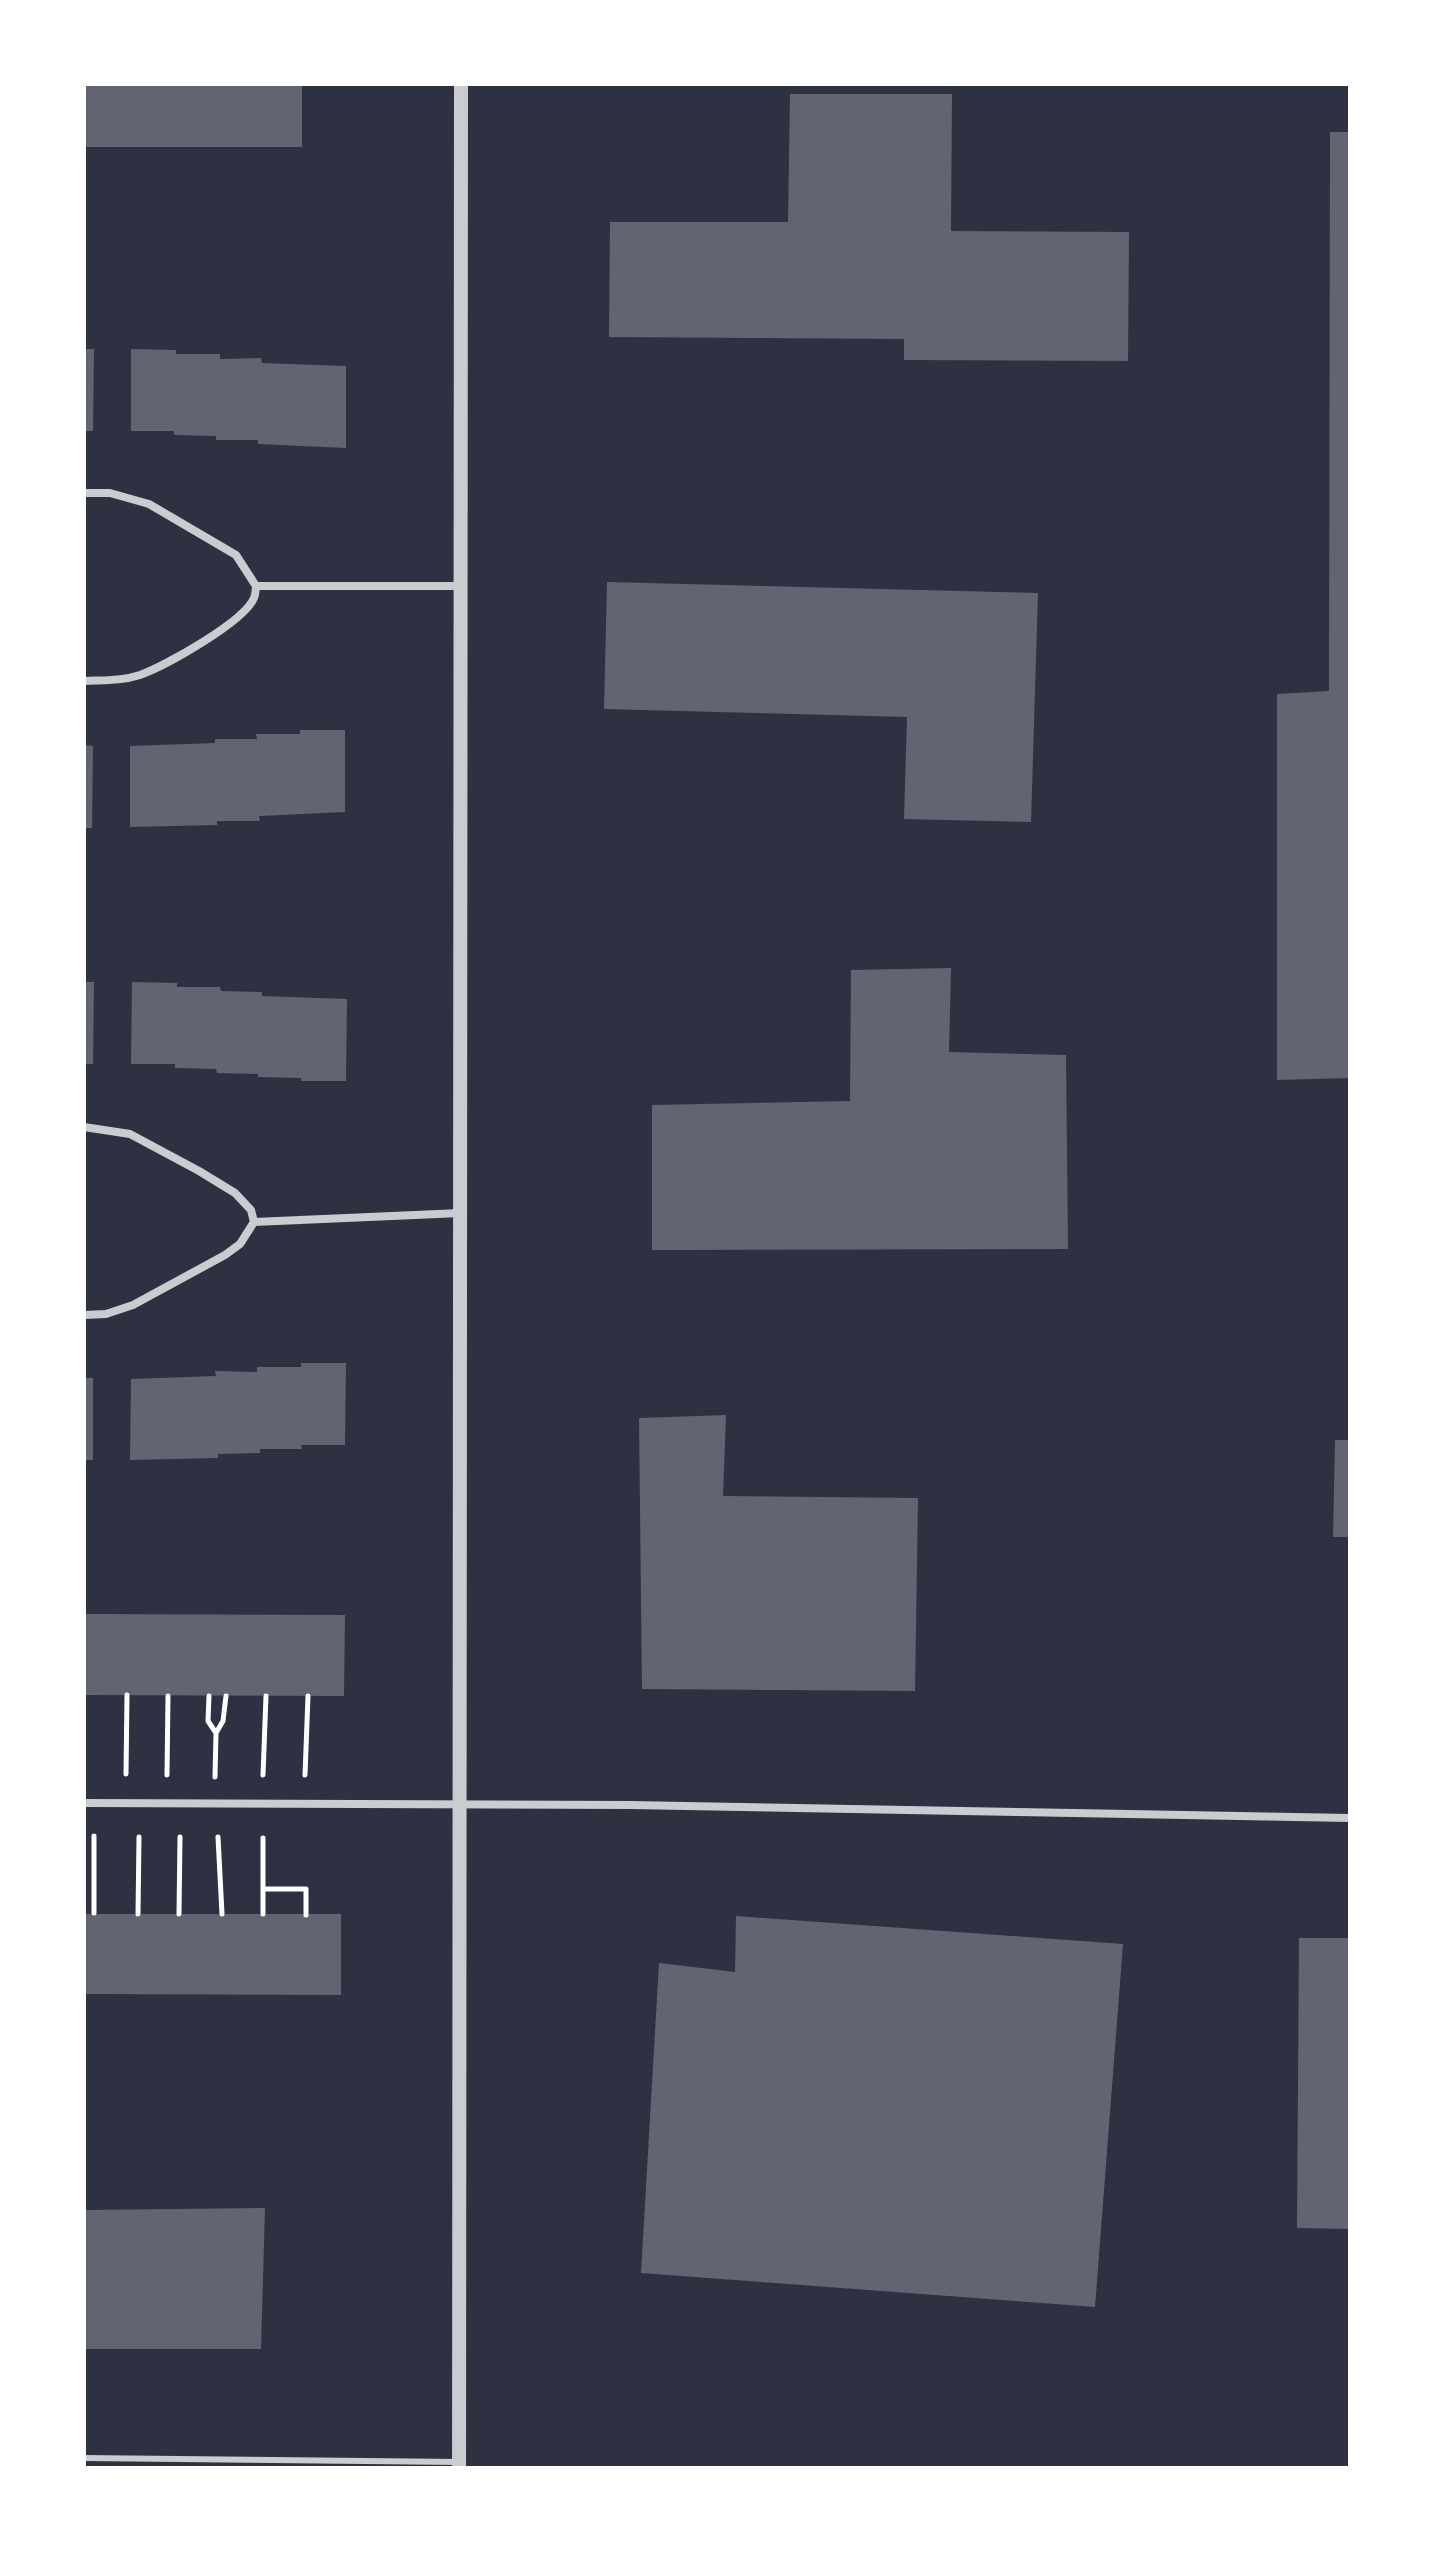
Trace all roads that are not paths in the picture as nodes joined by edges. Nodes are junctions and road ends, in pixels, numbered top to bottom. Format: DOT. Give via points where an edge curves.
graph roads {
  1 [pos="461,84"];
  2 [pos="84,493"];
  3 [pos="256,586"];
  4 [pos="461,586"];
  5 [pos="84,681"];
  6 [pos="84,1127"];
  7 [pos="461,1213"];
  8 [pos="254,1222"];
  9 [pos="84,1315"];
  10 [pos="84,1803"];
  11 [pos="460,1806"];
  12 [pos="1350,1818"];
  13 [pos="84,2458"];
  14 [pos="459,2465"];
  1 -- 4 [label="street"];
  2 -- 3 [label="street" via="110,493 149,504 236,555"];
  3 -- 4 [label="street"];
  3 -- 5 [label="street" via="255,598 229,625 168,661 123,679"];
  4 -- 7 [label="street"];
  6 -- 8 [label="street" via="130,1134 210,1178 244,1201"];
  7 -- 8 [label="street"];
  7 -- 11 [label="street"];
  8 -- 9 [label="street" via="240,1244 225,1255 133,1305"];
  10 -- 11 [label="street"];
  11 -- 12 [label="street"];
  11 -- 14 [label="street"];
  13 -- 14 [label="lane"];
}
